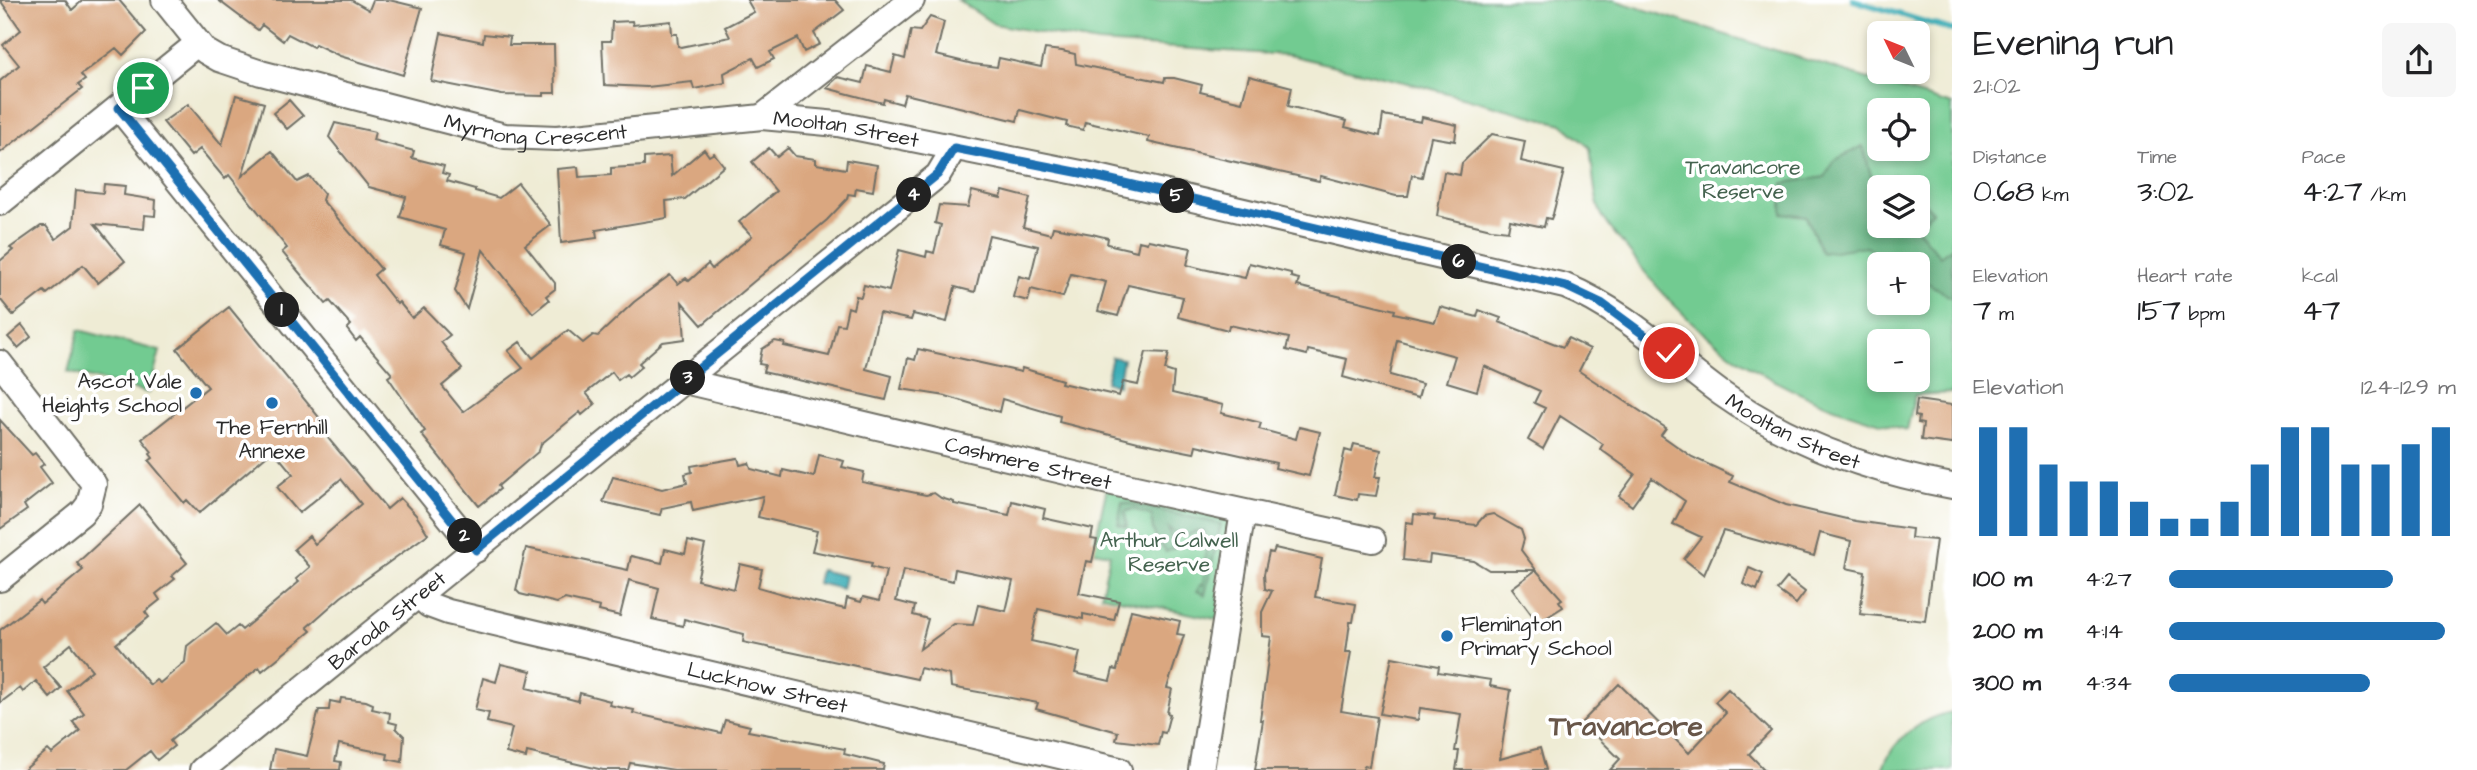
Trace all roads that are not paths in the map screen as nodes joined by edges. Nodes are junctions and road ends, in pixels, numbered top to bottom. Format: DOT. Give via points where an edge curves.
graph roads {
  1 [pos="164,0"];
  2 [pos="908,3"];
  3 [pos="198,43"];
  4 [pos="119,108"];
  5 [pos="762,117"];
  6 [pos="954,148"];
  7 [pos="0,202"];
  8 [pos="0,363"];
  9 [pos="684,381"];
  10 [pos="1952,486"];
  11 [pos="1243,512"];
  12 [pos="1373,540"];
  13 [pos="476,550"];
  14 [pos="0,579"];
  15 [pos="419,596"];
  16 [pos="202,770"];
  17 [pos="1119,770"];
  18 [pos="1200,770"];
  1 -- 3 [label="street, Myrnong Crescent"];
  2 -- 5 [label="street"];
  3 -- 4 [label="street"];
  3 -- 5 [label="street, Myrnong Crescent" via="219,59 261,73 505,136 557,138"];
  4 -- 7 [label="street"];
  4 -- 13 [label="street"];
  5 -- 6 [label="street, Mooltan Street" via="838,124"];
  6 -- 9 [label="street, Baroda Street" via="938,174"];
  6 -- 10 [label="street, Mooltan Street" via="1081,173 1565,286 1601,303 1722,394 1789,434 1864,465"];
  8 -- 14 [label="street" via="94,484 82,513"];
  9 -- 11 [label="street, Cashmere Street"];
  9 -- 13 [label="street, Baroda Street"];
  11 -- 12 [label="street, Cashmere Street"];
  11 -- 18 [label="street"];
  13 -- 15 [label="street, Baroda Street"];
  15 -- 16 [label="street, Baroda Street"];
  15 -- 17 [label="street, Lucknow Street" via="448,612"];
}
